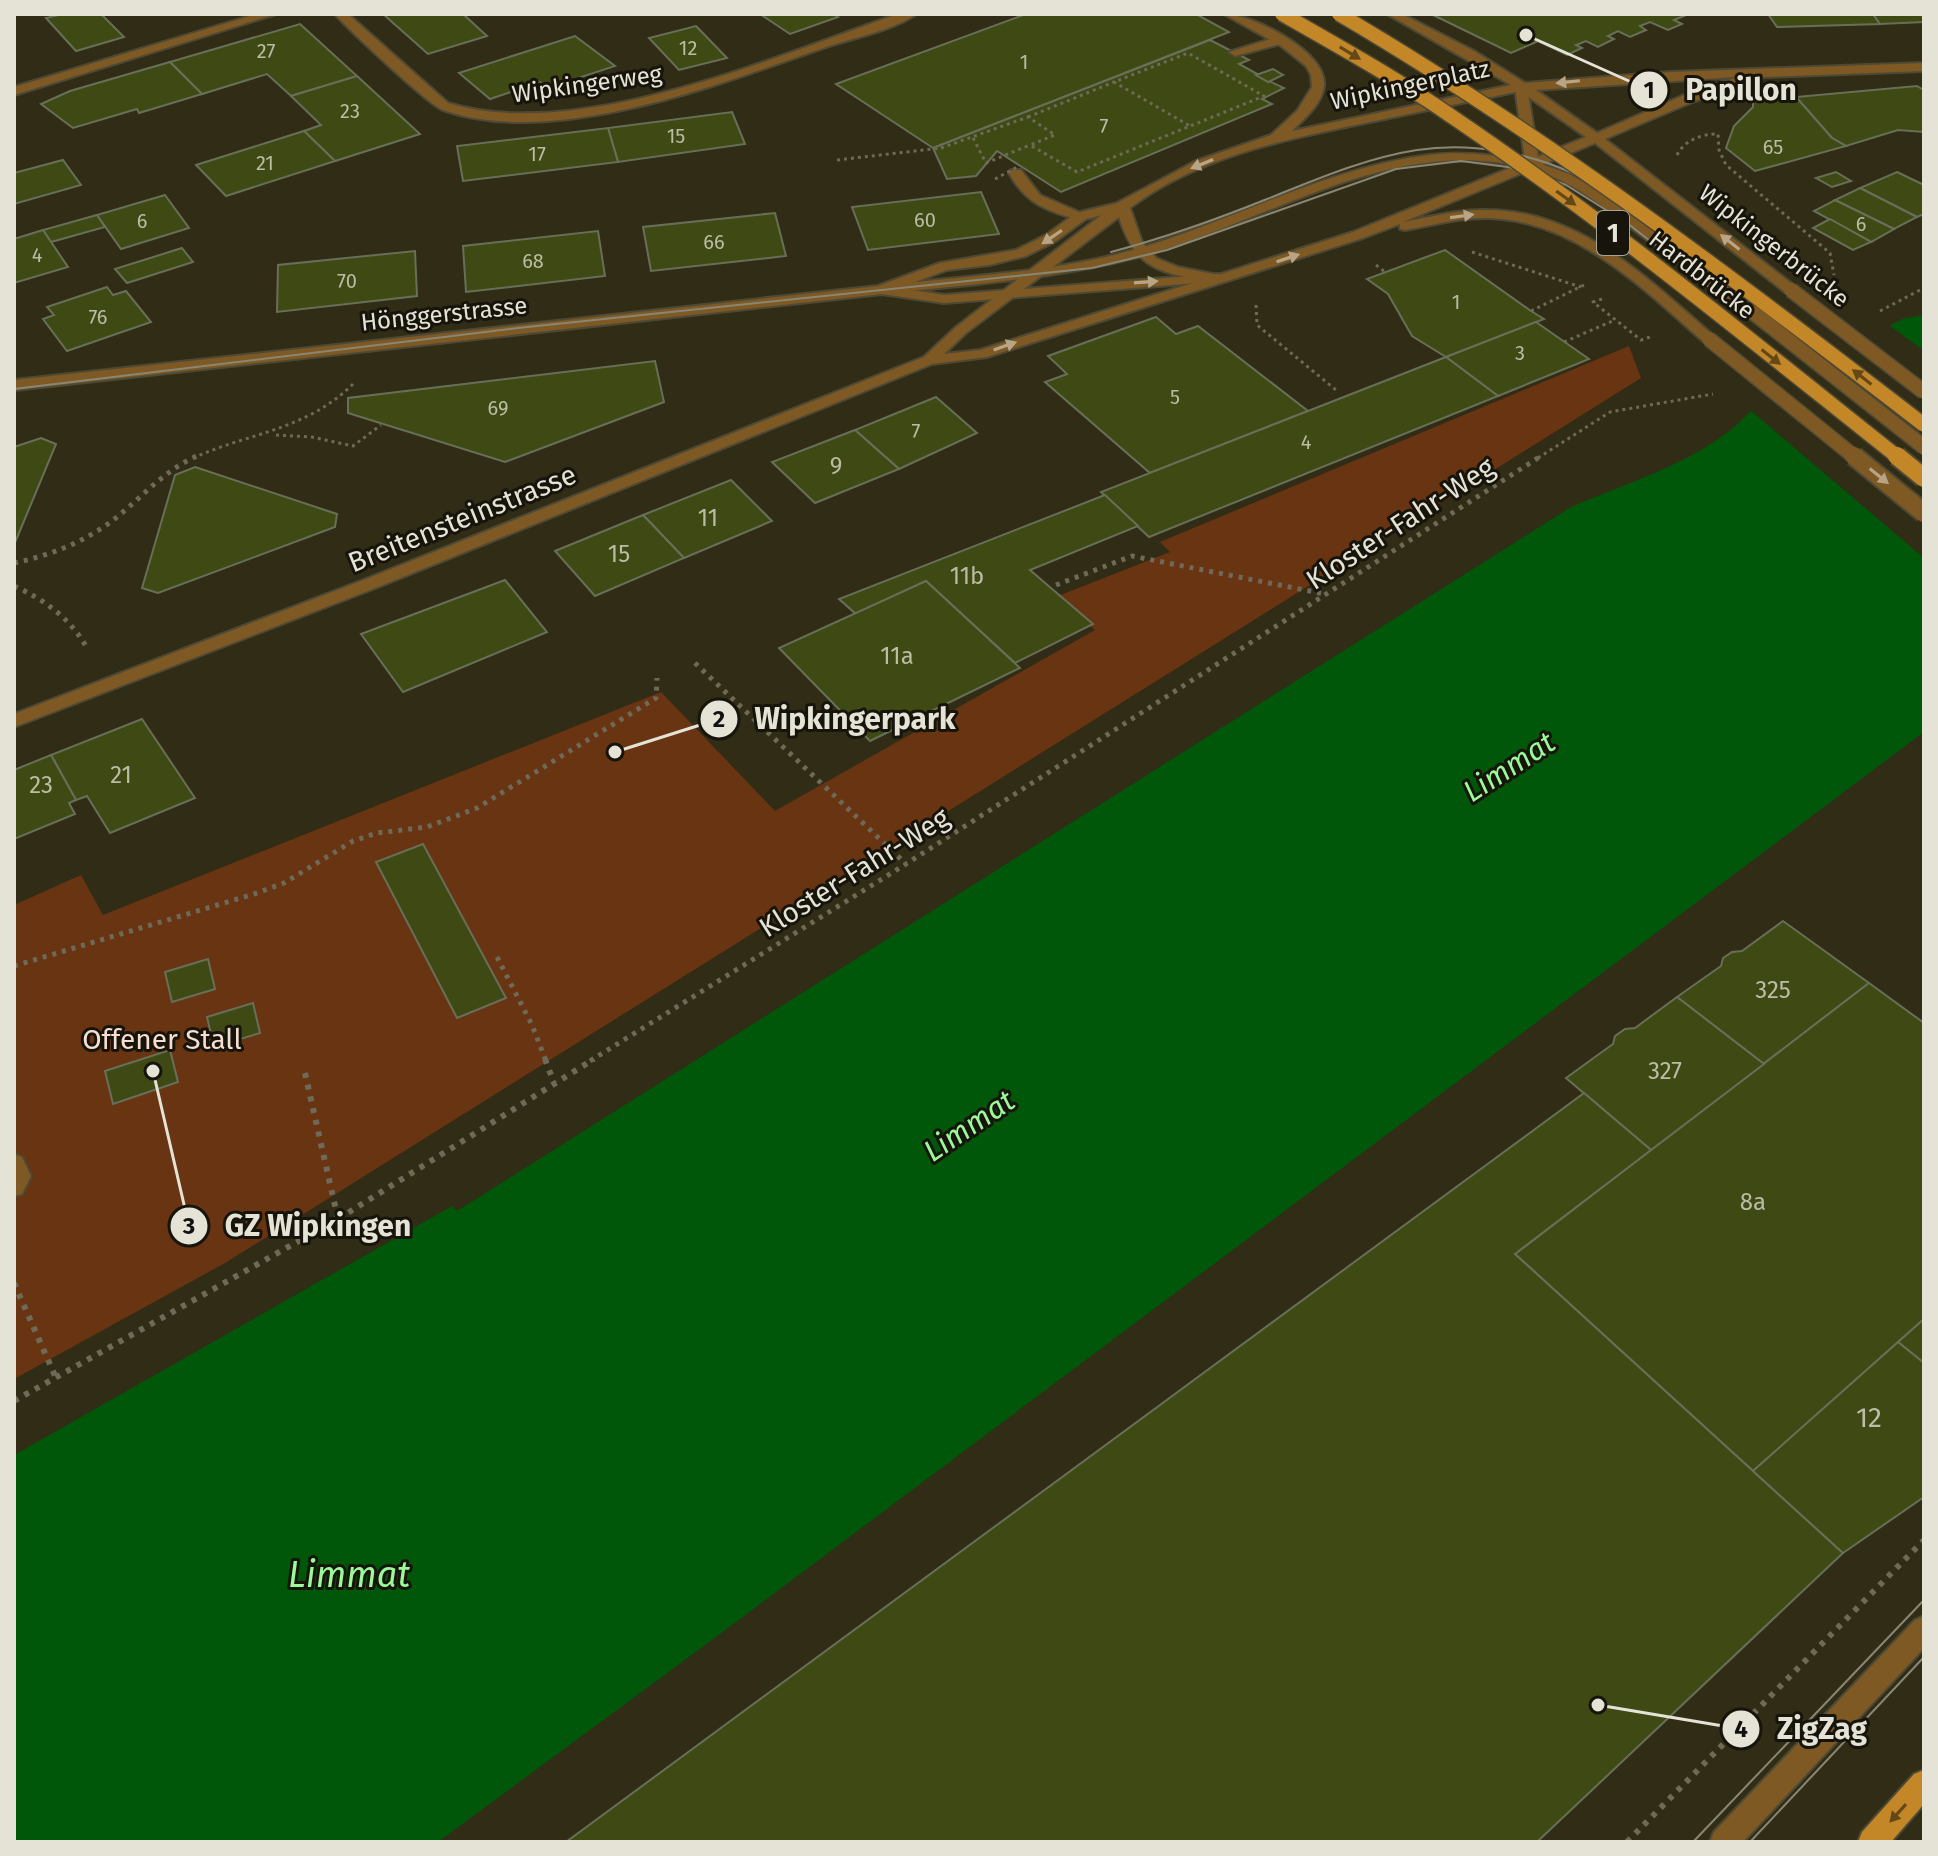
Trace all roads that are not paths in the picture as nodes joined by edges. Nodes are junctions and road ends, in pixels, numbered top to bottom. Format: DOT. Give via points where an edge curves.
graph roads {
  1 [pos="270,14"];
  2 [pos="341,14"];
  3 [pos="910,14"];
  4 [pos="1230,14"];
  5 [pos="1282,14"];
  6 [pos="1339,14"];
  7 [pos="1393,14"];
  8 [pos="1280,40"];
  9 [pos="1235,52"];
  10 [pos="1924,67"];
  11 [pos="1759,74"];
  12 [pos="1521,87"];
  13 [pos="14,91"];
  14 [pos="1275,138"];
  15 [pos="1594,138"];
  16 [pos="1533,165"];
  17 [pos="1018,170"];
  18 [pos="1122,206"];
  19 [pos="1081,216"];
  20 [pos="1358,235"];
  21 [pos="1139,252"];
  22 [pos="1040,272"];
  23 [pos="1218,278"];
  24 [pos="880,290"];
  25 [pos="1012,293"];
  26 [pos="929,360"];
  27 [pos="14,385"];
  28 [pos="1924,392"];
  29 [pos="1924,425"];
  30 [pos="1924,447"];
  31 [pos="1924,478"];
  32 [pos="1924,513"];
  33 [pos="14,721"];
  34 [pos="14,1163"];
  35 [pos="14,1187"];
  36 [pos="1924,1629"];
  37 [pos="1924,1784"];
  38 [pos="1724,1842"];
  39 [pos="1872,1842"];
  1 -- 13 [label="street"];
  2 -- 3 [label="street, Wipkingerweg" via="443,106 460,114 510,117 674,95"];
  4 -- 8 [label="street"];
  5 -- 31 [label="main road, Hardbrücke / 1, one-way, bridge" via="1411,91 1595,219"];
  29 -- 6 [label="main road, Hardbrücke / 1, one-way, bridge" via="1573,161"];
  7 -- 12 [label="street"];
  8 -- 9 [label="street"];
  8 -- 14 [label="street" via="1304,56 1319,85 1299,117"];
  10 -- 11 [label="street"];
  11 -- 12 [label="street, one-way"];
  11 -- 15 [label="street"];
  12 -- 14 [label="street, Wipkingerplatz"];
  12 -- 15 [label="street, Wipkingerplatz"];
  12 -- 16 [label="street"];
  14 -- 18 [label="street, Wipkingerplatz, one-way" via="1201,164"];
  15 -- 16 [label="street"];
  28 -- 15 [label="street, Wipkingerbrücke, one-way, bridge"];
  16 -- 20 [label="street"];
  16 -- 21 [label="street" via="1435,156 1383,166"];
  16 -- 30 [label="street, bridge" via="1595,195"];
  17 -- 19 [label="street" via="1023,188 1038,202"];
  18 -- 19 [label="street, Wipkingerplatz"];
  18 -- 21 [label="street"];
  18 -- 22 [label="street, Wipkingerplatz"];
  19 -- 24 [label="street, Wipkingerplatz, one-way" via="1021,253 945,266"];
  23 -- 20 [label="street, one-way"];
  20 -- 32 [label="street, one-way, bridge" via="1474,214 1541,222 1583,239"];
  21 -- 22 [label="street"];
  21 -- 23 [label="street" via="1161,266"];
  22 -- 24 [label="street"];
  22 -- 25 [label="street, Wipkingerplatz"];
  25 -- 23 [label="street, one-way"];
  26 -- 23 [label="street, one-way" via="982,354"];
  24 -- 25 [label="street" via="944,299"];
  24 -- 27 [label="street, Hönggerstrasse"];
  25 -- 26 [label="street, Wipkingerplatz"];
  26 -- 33 [label="street, Breitensteinstrasse"];
  34 -- 35 [label="street" via="20,1176"];
  36 -- 38 [label="street"];
  37 -- 39 [label="main road, one-way"];
}
